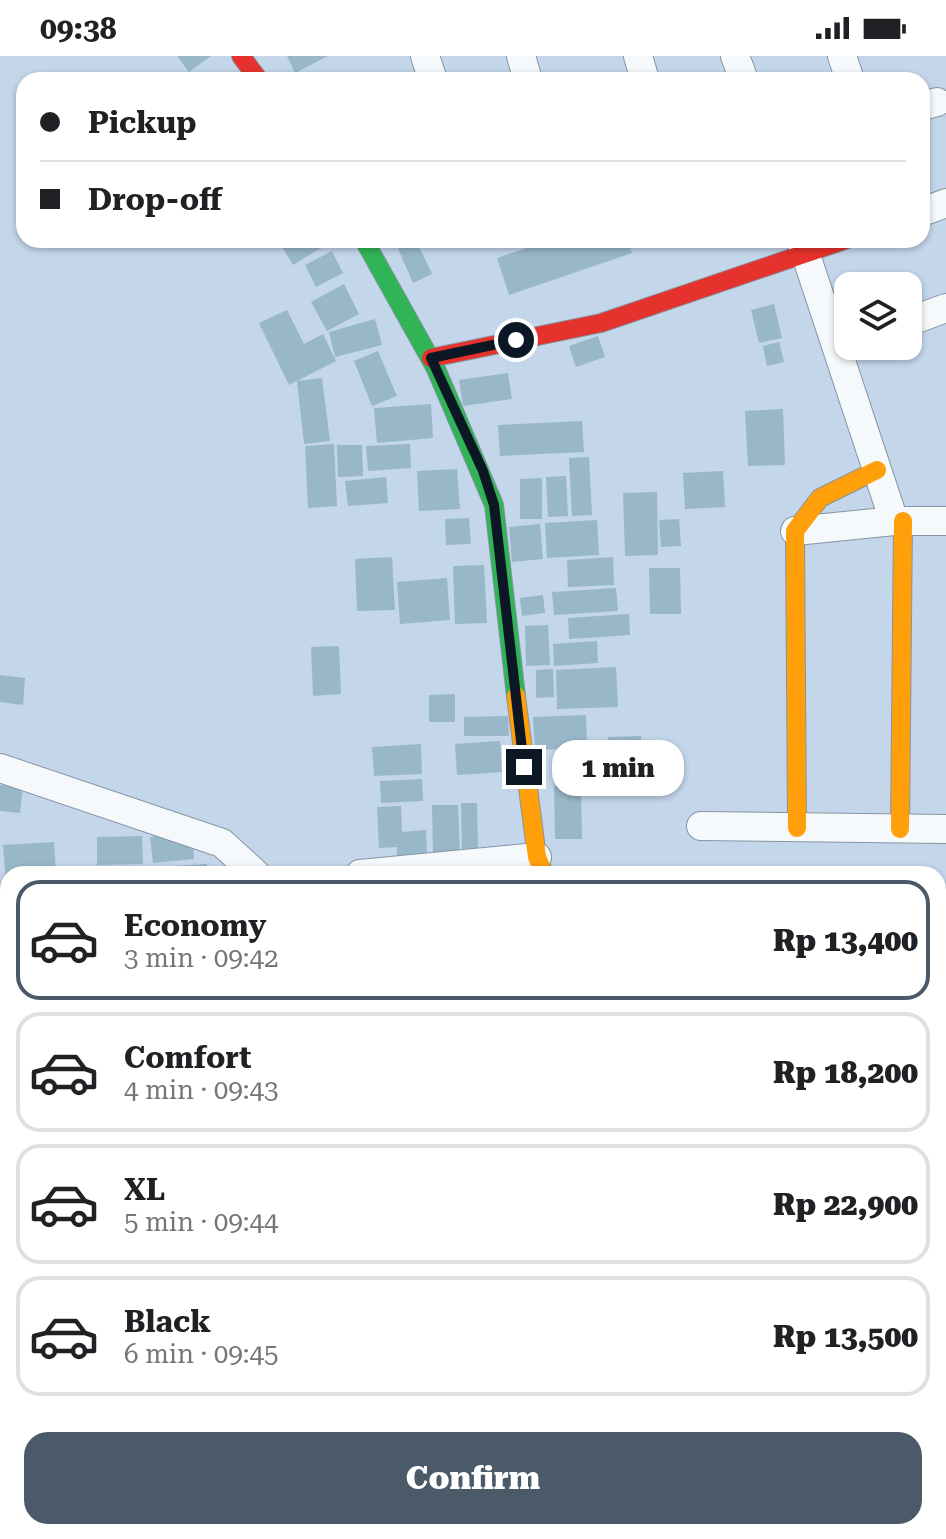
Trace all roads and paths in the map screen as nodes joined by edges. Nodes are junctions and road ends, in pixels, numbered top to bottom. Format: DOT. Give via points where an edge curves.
graph roads {
  1 [pos="369,248"];
  2 [pos="801,248"];
  3 [pos="804,248"];
  4 [pos="946,308"];
  5 [pos="922,317"];
  6 [pos="834,323"];
  7 [pos="431,358"];
  8 [pos="847,360"];
  9 [pos="877,470"];
  10 [pos="899,521"];
  11 [pos="946,521"];
  12 [pos="795,531"];
  13 [pos="0,768"];
  14 [pos="701,826"];
  15 [pos="797,828"];
  16 [pos="900,829"];
  17 [pos="946,829"];
  18 [pos="247,866"];
  19 [pos="541,866"];
  1 -- 7 [label="street"];
  2 -- 7 [label="street" via="601,323"];
  3 -- 6 [label="street"];
  4 -- 5 [label="street"];
  7 -- 19 [label="street" via="494,505"];
  8 -- 9 [label="street"];
  9 -- 10 [label="street"];
  9 -- 12 [label="street" via="826,493 808,507"];
  10 -- 11 [label="street"];
  10 -- 12 [label="street"];
  10 -- 16 [label="street"];
  12 -- 15 [label="street"];
  13 -- 18 [label="street" via="222,843"];
  14 -- 15 [label="street"];
  15 -- 16 [label="street"];
  16 -- 17 [label="street"];
}
